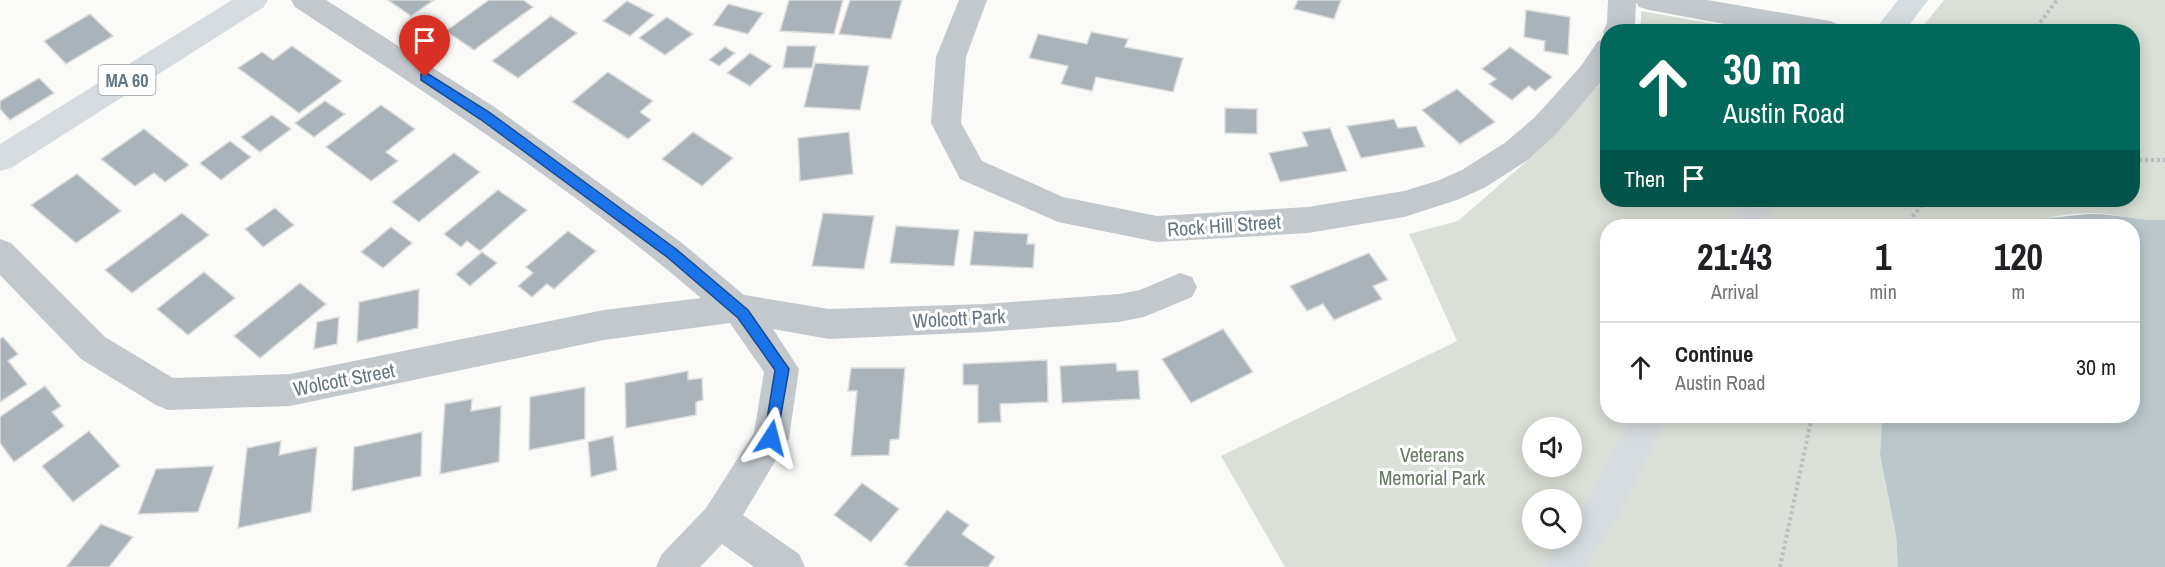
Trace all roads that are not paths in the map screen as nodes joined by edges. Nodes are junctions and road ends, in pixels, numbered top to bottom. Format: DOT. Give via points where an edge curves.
graph roads {
  1 [pos="254,0"];
  2 [pos="305,0"];
  3 [pos="973,0"];
  4 [pos="1622,0"];
  5 [pos="1649,0"];
  6 [pos="1914,0"];
  7 [pos="1621,24"];
  8 [pos="1785,24"];
  9 [pos="1894,24"];
  10 [pos="1600,62"];
  11 [pos="0,159"];
  12 [pos="0,253"];
  13 [pos="1180,287"];
  14 [pos="736,308"];
  15 [pos="1646,423"];
  16 [pos="719,520"];
  17 [pos="675,567"];
  18 [pos="786,567"];
  19 [pos="1562,567"];
  1 -- 11 [label="main road, MA 60"];
  2 -- 14 [label="street" via="484,116 671,253"];
  3 -- 10 [label="street, Rock Hill Street" via="951,57 946,123 971,170 1058,209 1157,229 1308,219 1404,204 1446,191 1517,151"];
  4 -- 7 [label="street"];
  5 -- 8 [label="street"];
  6 -- 9 [label="main road"];
  12 -- 14 [label="street, Wolcott Street" via="93,348 168,394 290,390 604,325"];
  13 -- 14 [label="street, Wolcott Park" via="1144,303 1119,308 985,318 829,324"];
  14 -- 16 [label="street" via="782,369 771,438"];
  15 -- 19 [label="main road" via="1600,513"];
  16 -- 17 [label="street"];
  16 -- 18 [label="street"];
}
